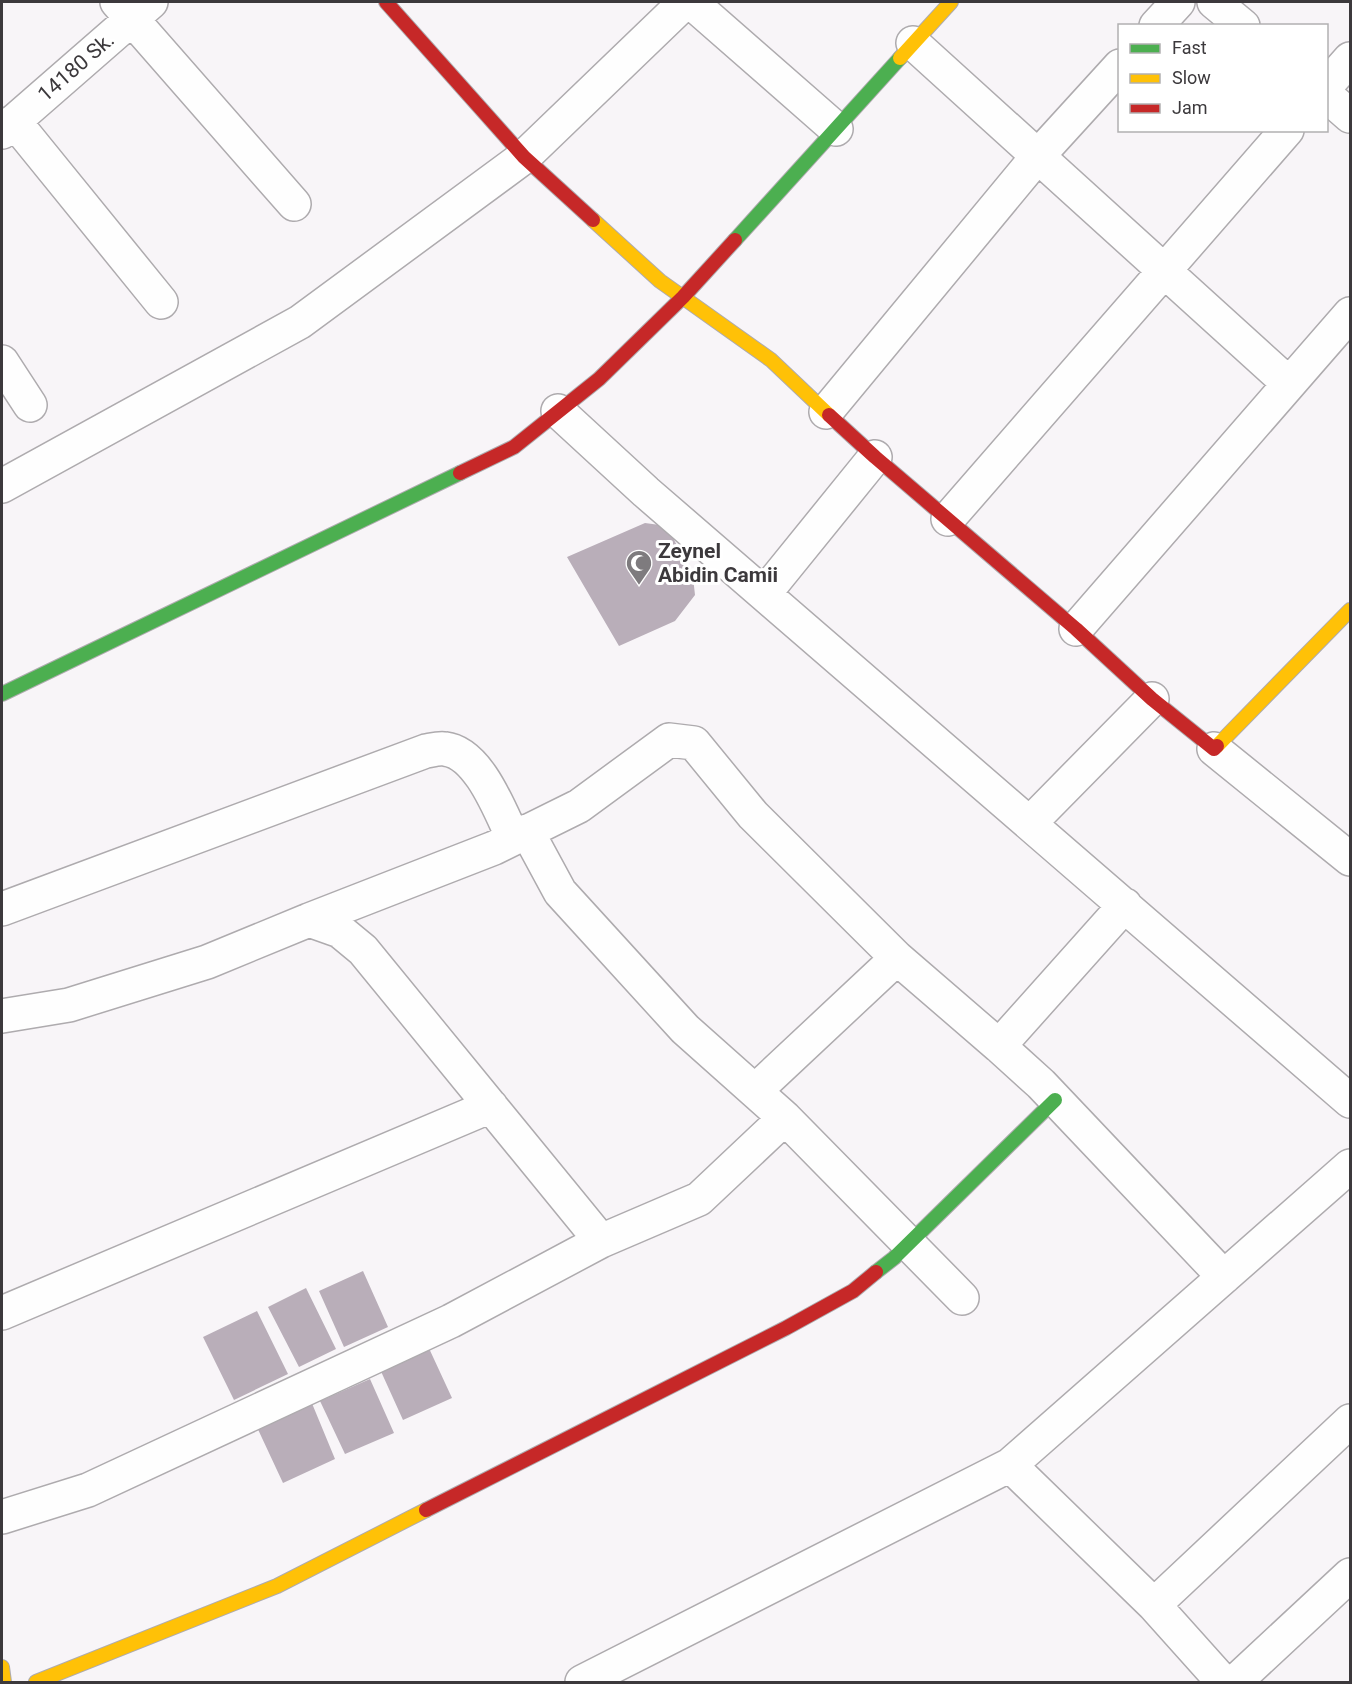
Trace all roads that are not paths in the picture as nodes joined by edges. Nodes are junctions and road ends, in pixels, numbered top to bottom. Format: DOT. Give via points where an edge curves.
graph roads {
  1 [pos="386,2"];
  2 [pos="685,2"];
  3 [pos="691,2"];
  4 [pos="951,2"];
  5 [pos="1178,2"];
  6 [pos="1214,2"];
  7 [pos="133,7"];
  8 [pos="1158,24"];
  9 [pos="1241,24"];
  10 [pos="913,43"];
  11 [pos="1350,59"];
  12 [pos="1118,67"];
  13 [pos="1328,84"];
  14 [pos="1328,97"];
  15 [pos="1350,116"];
  16 [pos="8,126"];
  17 [pos="836,129"];
  18 [pos="1285,132"];
  19 [pos="524,157"];
  20 [pos="1037,157"];
  21 [pos="294,204"];
  22 [pos="1163,272"];
  23 [pos="683,297"];
  24 [pos="161,302"];
  25 [pos="1350,314"];
  26 [pos="2,363"];
  27 [pos="1288,383"];
  28 [pos="30,405"];
  29 [pos="558,411"];
  30 [pos="826,412"];
  31 [pos="875,457"];
  32 [pos="2,486"];
  33 [pos="948,519"];
  34 [pos="764,594"];
  35 [pos="1350,610"];
  36 [pos="1076,629"];
  37 [pos="2,694"];
  38 [pos="1152,699"];
  39 [pos="1214,749"];
  40 [pos="1030,823"];
  41 [pos="520,835"];
  42 [pos="1350,859"];
  43 [pos="1125,905"];
  44 [pos="2,909"];
  45 [pos="309,920"];
  46 [pos="897,958"];
  47 [pos="2,1016"];
  48 [pos="999,1046"];
  49 [pos="755,1092"];
  50 [pos="1056,1100"];
  51 [pos="1350,1101"];
  52 [pos="491,1106"];
  53 [pos="785,1118"];
  54 [pos="1350,1166"];
  55 [pos="601,1241"];
  56 [pos="909,1244"];
  57 [pos="1224,1277"];
  58 [pos="962,1298"];
  59 [pos="2,1314"];
  60 [pos="1350,1421"];
  61 [pos="1010,1465"];
  62 [pos="2,1517"];
  63 [pos="1350,1575"];
  64 [pos="1154,1605"];
  65 [pos="2,1667"];
  66 [pos="4,1683"];
  67 [pos="36,1683"];
  68 [pos="582,1683"];
  69 [pos="1223,1683"];
  70 [pos="1234,1683"];
  1 -- 19 [label="street"];
  2 -- 19 [label="street"];
  3 -- 17 [label="street"];
  4 -- 10 [label="street"];
  5 -- 8 [label="street"];
  6 -- 9 [label="street"];
  7 -- 16 [label="street, 14180 Sk."];
  7 -- 21 [label="street"];
  10 -- 17 [label="street"];
  10 -- 20 [label="street"];
  11 -- 13 [label="street"];
  12 -- 20 [label="street"];
  14 -- 15 [label="street"];
  16 -- 24 [label="street"];
  17 -- 23 [label="street"];
  18 -- 22 [label="street"];
  19 -- 23 [label="street" via="660,281"];
  19 -- 32 [label="street" via="300,322"];
  20 -- 22 [label="street"];
  20 -- 30 [label="street"];
  22 -- 27 [label="street"];
  22 -- 33 [label="street"];
  23 -- 29 [label="street" via="599,379"];
  23 -- 30 [label="street" via="771,360"];
  25 -- 27 [label="street"];
  26 -- 28 [label="street"];
  27 -- 36 [label="street"];
  29 -- 34 [label="street"];
  29 -- 37 [label="street" via="514,447"];
  30 -- 31 [label="street"];
  31 -- 33 [label="street"];
  31 -- 34 [label="street"];
  33 -- 36 [label="street"];
  34 -- 40 [label="street"];
  35 -- 39 [label="street"];
  36 -- 38 [label="street"];
  38 -- 39 [label="street"];
  38 -- 40 [label="street"];
  39 -- 42 [label="street"];
  40 -- 43 [label="street"];
  41 -- 44 [label="street" via="483,778 464,757 446,748 426,751"];
  41 -- 45 [label="street"];
  41 -- 46 [label="street" via="579,806 669,740 694,743 753,815"];
  41 -- 49 [label="street" via="560,892 685,1029"];
  43 -- 48 [label="street"];
  43 -- 51 [label="street"];
  45 -- 47 [label="street" via="207,962 69,1005"];
  45 -- 52 [label="street" via="340,931 363,950"];
  46 -- 48 [label="street"];
  46 -- 49 [label="street"];
  48 -- 50 [label="street"];
  49 -- 53 [label="street"];
  50 -- 56 [label="street"];
  50 -- 57 [label="street"];
  52 -- 55 [label="street"];
  52 -- 59 [label="street"];
  53 -- 55 [label="street" via="699,1199"];
  53 -- 56 [label="street"];
  54 -- 57 [label="street"];
  55 -- 62 [label="street" via="451,1321 88,1490"];
  56 -- 58 [label="street"];
  56 -- 67 [label="street" via="853,1292 278,1586"];
  57 -- 61 [label="street"];
  60 -- 64 [label="street"];
  61 -- 64 [label="street"];
  61 -- 68 [label="street"];
  63 -- 70 [label="street"];
  64 -- 69 [label="street"];
  65 -- 66 [label="street"];
}
